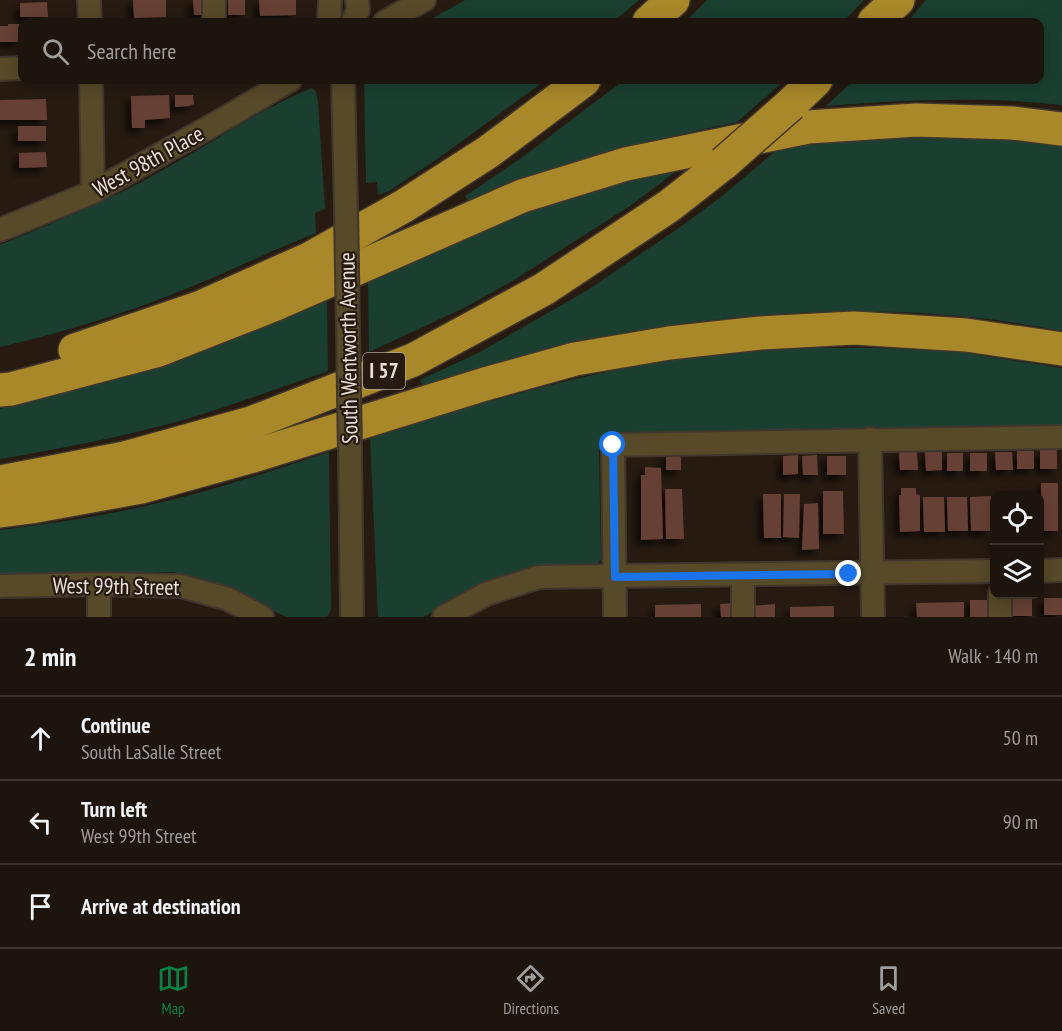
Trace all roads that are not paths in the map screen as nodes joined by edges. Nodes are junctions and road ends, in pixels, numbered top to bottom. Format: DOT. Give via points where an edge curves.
graph roads {
  1 [pos="89,0"];
  2 [pos="214,0"];
  3 [pos="330,0"];
  4 [pos="357,0"];
  5 [pos="423,0"];
  6 [pos="674,0"];
  7 [pos="898,0"];
  8 [pos="90,18"];
  9 [pos="214,18"];
  10 [pos="329,18"];
  11 [pos="355,18"];
  12 [pos="392,18"];
  13 [pos="654,18"];
  14 [pos="878,18"];
  15 [pos="18,68"];
  16 [pos="0,69"];
  17 [pos="91,84"];
  18 [pos="283,84"];
  19 [pos="343,84"];
  20 [pos="579,84"];
  21 [pos="812,84"];
  22 [pos="1062,129"];
  23 [pos="93,192"];
  24 [pos="0,230"];
  25 [pos="1062,349"];
  26 [pos="0,371"];
  27 [pos="0,390"];
  28 [pos="1062,437"];
  29 [pos="870,439"];
  30 [pos="0,482"];
  31 [pos="0,511"];
  32 [pos="1062,570"];
  33 [pos="990,571"];
  34 [pos="1044,571"];
  35 [pos="872,573"];
  36 [pos="743,575"];
  37 [pos="615,577"];
  38 [pos="99,584"];
  39 [pos="0,586"];
  40 [pos="486,594"];
  41 [pos="999,599"];
  42 [pos="228,608"];
  43 [pos="99,617"];
  44 [pos="262,617"];
  45 [pos="352,617"];
  46 [pos="444,617"];
  47 [pos="486,617"];
  48 [pos="615,617"];
  49 [pos="743,617"];
  50 [pos="873,617"];
  51 [pos="1000,617"];
  1 -- 8 [label="street"];
  2 -- 9 [label="street"];
  3 -- 10 [label="street"];
  4 -- 11 [label="street"];
  5 -- 12 [label="street"];
  6 -- 13 [label="highway"];
  7 -- 14 [label="highway"];
  15 -- 16 [label="street"];
  17 -- 23 [label="street"];
  18 -- 23 [label="street, West 98th Place"];
  19 -- 45 [label="street, South Wentworth Avenue, bridge"];
  20 -- 26 [label="highway" via="488,152 404,206 311,258 201,307 96,345"];
  21 -- 30 [label="highway, I 57, bridge" via="724,163 669,206 544,289 413,360 251,423 125,458"];
  22 -- 27 [label="highway" via="916,120 808,127 626,164 522,196 276,304 159,350"];
  23 -- 24 [label="street, West 98th Place"];
  25 -- 31 [label="highway" via="966,335 854,328 760,333 669,344 575,359 141,487"];
  28 -- 29 [label="street"];
  29 -- 35 [label="street"];
  29 -- 37 [label="street" via="613,445"];
  32 -- 34 [label="street"];
  33 -- 35 [label="street"];
  35 -- 36 [label="street"];
  35 -- 50 [label="street"];
  36 -- 37 [label="street"];
  36 -- 49 [label="street"];
  37 -- 40 [label="street" via="539,577"];
  37 -- 48 [label="street"];
  38 -- 39 [label="street, West 99th Street"];
  38 -- 42 [label="street, West 99th Street" via="181,586"];
  38 -- 43 [label="street"];
  40 -- 46 [label="street"];
  40 -- 47 [label="street"];
  41 -- 51 [label="street"];
  42 -- 44 [label="street, West 99th Street"];
}
